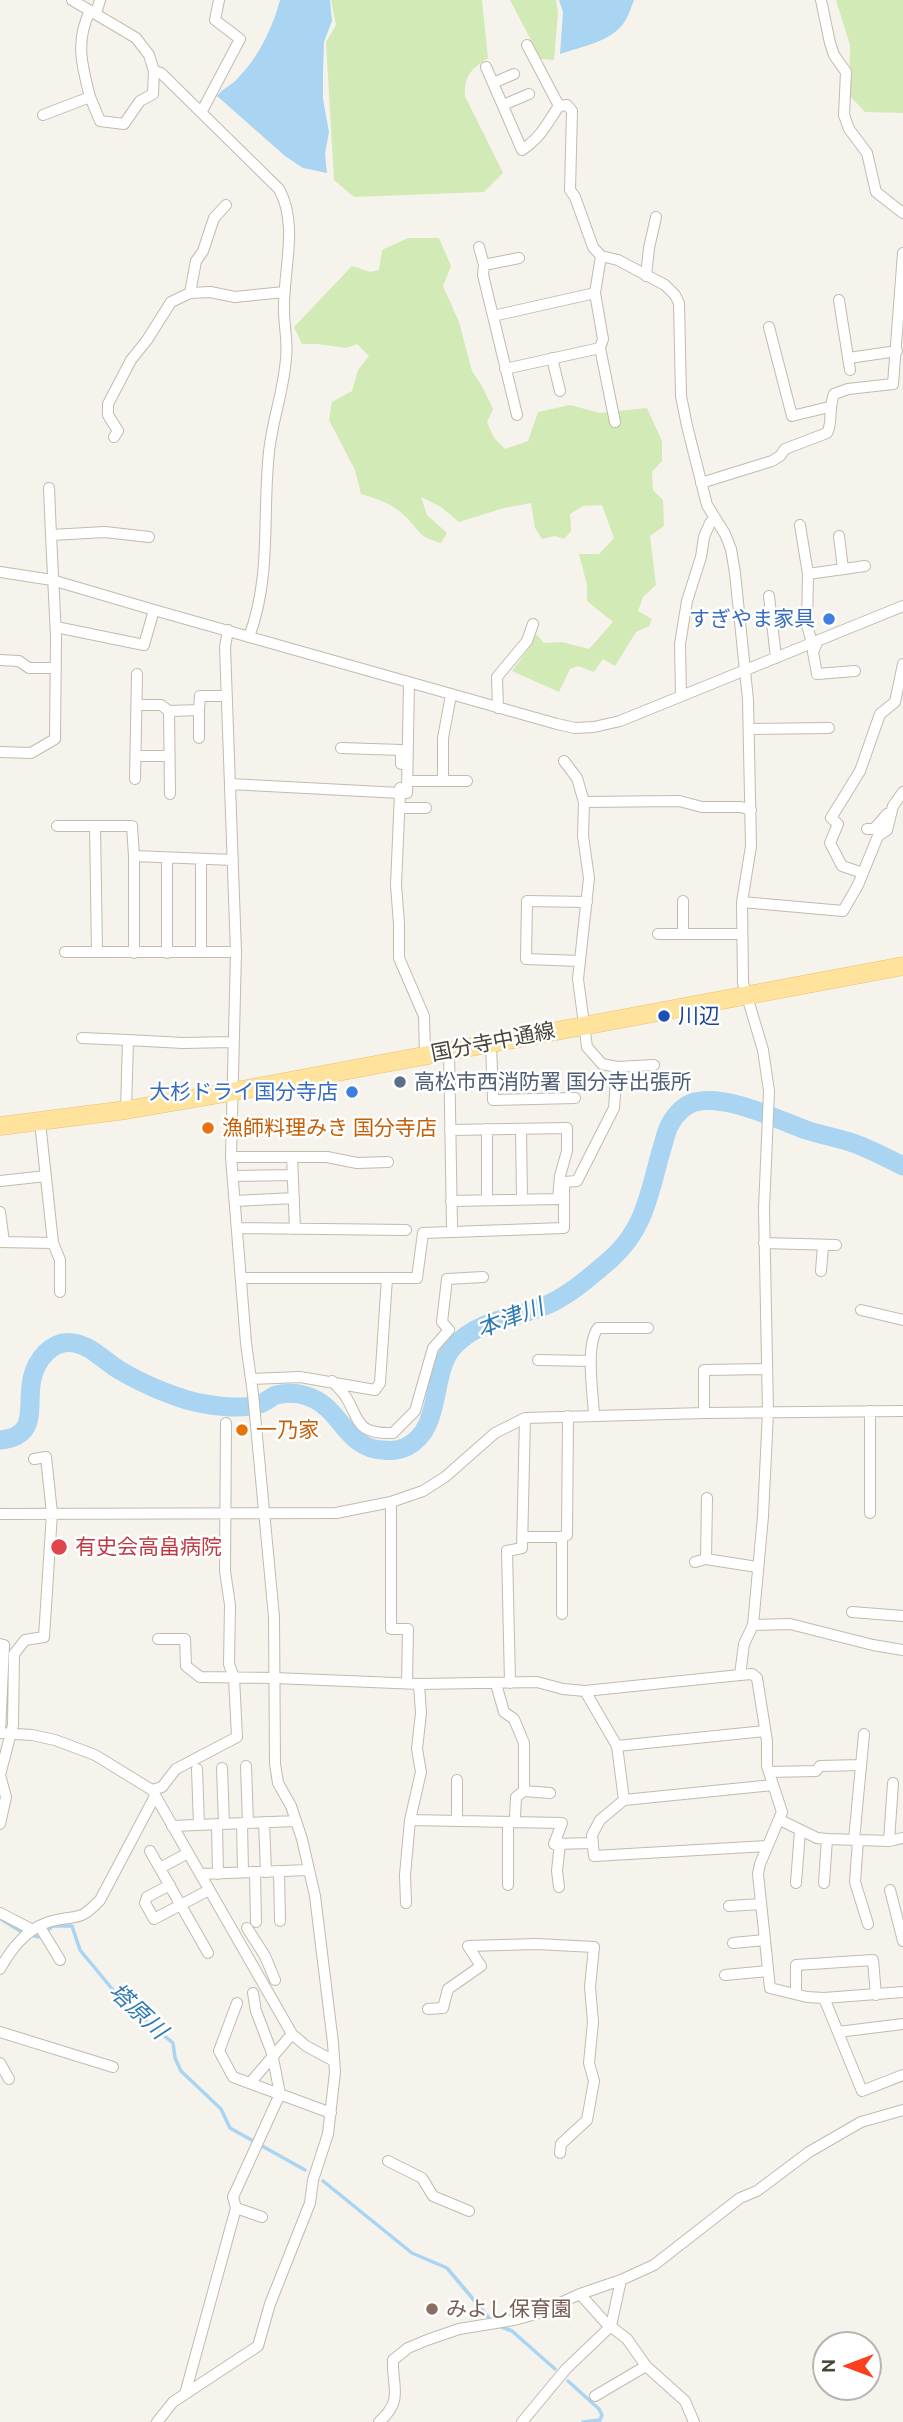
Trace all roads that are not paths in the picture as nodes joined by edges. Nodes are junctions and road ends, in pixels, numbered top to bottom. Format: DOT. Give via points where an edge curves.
graph roads {
  1 [pos="72,0"];
  2 [pos="100,0"];
  3 [pos="219,0"];
  4 [pos="821,0"];
  5 [pos="93,13"];
  6 [pos="527,45"];
  7 [pos="486,67"];
  8 [pos="154,71"];
  9 [pos="514,74"];
  10 [pos="493,83"];
  11 [pos="529,94"];
  12 [pos="90,97"];
  13 [pos="503,105"];
  14 [pos="559,106"];
  15 [pos="202,111"];
  16 [pos="43,115"];
  17 [pos="226,205"];
  18 [pos="902,209"];
  19 [pos="656,218"];
  20 [pos="479,247"];
  21 [pos="903,253"];
  22 [pos="601,256"];
  23 [pos="519,258"];
  24 [pos="484,265"];
  25 [pos="646,276"];
  26 [pos="284,292"];
  27 [pos="190,293"];
  28 [pos="595,293"];
  29 [pos="839,300"];
  30 [pos="493,316"];
  31 [pos="769,327"];
  32 [pos="600,348"];
  33 [pos="897,351"];
  34 [pos="552,358"];
  35 [pos="849,358"];
  36 [pos="505,369"];
  37 [pos="850,370"];
  38 [pos="560,391"];
  39 [pos="829,407"];
  40 [pos="517,415"];
  41 [pos="615,422"];
  42 [pos="114,437"];
  43 [pos="701,483"];
  44 [pos="49,488"];
  45 [pos="714,518"];
  46 [pos="800,525"];
  47 [pos="51,535"];
  48 [pos="839,536"];
  49 [pos="149,537"];
  50 [pos="865,566"];
  51 [pos="843,569"];
  52 [pos="0,572"];
  53 [pos="808,574"];
  54 [pos="52,580"];
  55 [pos="769,596"];
  56 [pos="903,606"];
  57 [pos="154,610"];
  58 [pos="533,624"];
  59 [pos="56,628"];
  60 [pos="228,630"];
  61 [pos="249,637"];
  62 [pos="815,642"];
  63 [pos="776,657"];
  64 [pos="0,660"];
  65 [pos="56,668"];
  66 [pos="745,670"];
  67 [pos="855,671"];
  68 [pos="902,671"];
  69 [pos="137,674"];
  70 [pos="409,683"];
  71 [pos="451,695"];
  72 [pos="227,696"];
  73 [pos="681,696"];
  74 [pos="137,705"];
  75 [pos="498,708"];
  76 [pos="199,710"];
  77 [pos="169,711"];
  78 [pos="829,727"];
  79 [pos="749,729"];
  80 [pos="199,738"];
  81 [pos="341,748"];
  82 [pos="0,752"];
  83 [pos="136,756"];
  84 [pos="169,756"];
  85 [pos="564,761"];
  86 [pos="135,779"];
  87 [pos="407,781"];
  88 [pos="443,781"];
  89 [pos="467,781"];
  90 [pos="230,784"];
  91 [pos="903,792"];
  92 [pos="400,793"];
  93 [pos="170,794"];
  94 [pos="584,802"];
  95 [pos="893,806"];
  96 [pos="401,808"];
  97 [pos="426,808"];
  98 [pos="751,810"];
  99 [pos="57,826"];
  100 [pos="95,827"];
  101 [pos="867,829"];
  102 [pos="134,856"];
  103 [pos="167,859"];
  104 [pos="201,859"];
  105 [pos="233,860"];
  106 [pos="863,873"];
  107 [pos="683,901"];
  108 [pos="587,902"];
  109 [pos="742,902"];
  110 [pos="658,934"];
  111 [pos="683,934"];
  112 [pos="742,934"];
  113 [pos="65,952"];
  114 [pos="97,952"];
  115 [pos="201,952"];
  116 [pos="236,952"];
  117 [pos="134,953"];
  118 [pos="167,953"];
  119 [pos="580,961"];
  120 [pos="903,966"];
  121 [pos="745,994"];
  122 [pos="586,1024"];
  123 [pos="82,1038"];
  124 [pos="128,1040"];
  125 [pos="232,1042"];
  126 [pos="491,1043"];
  127 [pos="449,1050"];
  128 [pos="425,1054"];
  129 [pos="654,1065"];
  130 [pos="617,1067"];
  131 [pos="231,1092"];
  132 [pos="575,1098"];
  133 [pos="125,1110"];
  134 [pos="40,1122"];
  135 [pos="0,1125"];
  136 [pos="486,1129"];
  137 [pos="521,1129"];
  138 [pos="450,1130"];
  139 [pos="231,1157"];
  140 [pos="292,1157"];
  141 [pos="388,1162"];
  142 [pos="293,1174"];
  143 [pos="46,1175"];
  144 [pos="233,1176"];
  145 [pos="0,1181"];
  146 [pos="294,1198"];
  147 [pos="522,1199"];
  148 [pos="487,1200"];
  149 [pos="234,1201"];
  150 [pos="451,1201"];
  151 [pos="0,1212"];
  152 [pos="452,1226"];
  153 [pos="237,1228"];
  154 [pos="295,1229"];
  155 [pos="406,1230"];
  156 [pos="2,1242"];
  157 [pos="53,1243"];
  158 [pos="764,1243"];
  159 [pos="823,1245"];
  160 [pos="836,1245"];
  161 [pos="821,1271"];
  162 [pos="483,1277"];
  163 [pos="242,1278"];
  164 [pos="387,1279"];
  165 [pos="60,1292"];
  166 [pos="861,1310"];
  167 [pos="903,1320"];
  168 [pos="648,1328"];
  169 [pos="538,1360"];
  170 [pos="591,1362"];
  171 [pos="767,1369"];
  172 [pos="251,1379"];
  173 [pos="332,1381"];
  174 [pos="870,1411"];
  175 [pos="903,1411"];
  176 [pos="768,1412"];
  177 [pos="704,1413"];
  178 [pos="594,1415"];
  179 [pos="568,1416"];
  180 [pos="524,1418"];
  181 [pos="226,1423"];
  182 [pos="34,1460"];
  183 [pos="707,1498"];
  184 [pos="391,1502"];
  185 [pos="51,1513"];
  186 [pos="264,1513"];
  187 [pos="870,1513"];
  188 [pos="0,1514"];
  189 [pos="226,1514"];
  190 [pos="523,1537"];
  191 [pos="562,1537"];
  192 [pos="757,1567"];
  193 [pos="852,1612"];
  194 [pos="562,1614"];
  195 [pos="903,1616"];
  196 [pos="753,1625"];
  197 [pos="158,1639"];
  198 [pos="0,1644"];
  199 [pos="903,1650"];
  200 [pos="740,1675"];
  201 [pos="234,1678"];
  202 [pos="275,1678"];
  203 [pos="510,1682"];
  204 [pos="407,1683"];
  205 [pos="419,1684"];
  206 [pos="496,1684"];
  207 [pos="585,1691"];
  208 [pos="765,1731"];
  209 [pos="10,1734"];
  210 [pos="864,1734"];
  211 [pos="617,1746"];
  212 [pos="861,1765"];
  213 [pos="246,1766"];
  214 [pos="222,1768"];
  215 [pos="197,1769"];
  216 [pos="769,1772"];
  217 [pos="457,1780"];
  218 [pos="893,1783"];
  219 [pos="773,1786"];
  220 [pos="524,1791"];
  221 [pos="153,1793"];
  222 [pos="550,1793"];
  223 [pos="624,1800"];
  224 [pos="512,1819"];
  225 [pos="410,1820"];
  226 [pos="780,1820"];
  227 [pos="296,1821"];
  228 [pos="457,1821"];
  229 [pos="264,1822"];
  230 [pos="245,1823"];
  231 [pos="0,1824"];
  232 [pos="221,1824"];
  233 [pos="199,1825"];
  234 [pos="172,1826"];
  235 [pos="800,1831"];
  236 [pos="903,1838"];
  237 [pos="827,1839"];
  238 [pos="856,1840"];
  239 [pos="888,1842"];
  240 [pos="560,1843"];
  241 [pos="592,1843"];
  242 [pos="767,1846"];
  243 [pos="150,1851"];
  244 [pos="188,1853"];
  245 [pos="160,1868"];
  246 [pos="309,1870"];
  247 [pos="279,1871"];
  248 [pos="255,1872"];
  249 [pos="200,1874"];
  250 [pos="218,1874"];
  251 [pos="796,1883"];
  252 [pos="824,1883"];
  253 [pos="170,1885"];
  254 [pos="508,1885"];
  255 [pos="559,1887"];
  256 [pos="209,1890"];
  257 [pos="890,1890"];
  258 [pos="406,1903"];
  259 [pos="761,1903"];
  260 [pos="181,1905"];
  261 [pos="729,1906"];
  262 [pos="0,1913"];
  263 [pos="280,1921"];
  264 [pos="868,1924"];
  265 [pos="40,1930"];
  266 [pos="903,1939"];
  267 [pos="765,1940"];
  268 [pos="733,1942"];
  269 [pos="208,1952"];
  270 [pos="60,1959"];
  271 [pos="0,1969"];
  272 [pos="768,1971"];
  273 [pos="725,1975"];
  274 [pos="275,1980"];
  275 [pos="903,1992"];
  276 [pos="253,1993"];
  277 [pos="796,1993"];
  278 [pos="876,1995"];
  279 [pos="824,1998"];
  280 [pos="237,2003"];
  281 [pos="428,2009"];
  282 [pos="903,2024"];
  283 [pos="0,2032"];
  284 [pos="838,2032"];
  285 [pos="292,2034"];
  286 [pos="272,2057"];
  287 [pos="334,2061"];
  288 [pos="0,2063"];
  289 [pos="113,2067"];
  290 [pos="903,2075"];
  291 [pos="9,2079"];
  292 [pos="250,2083"];
  293 [pos="280,2094"];
  294 [pos="903,2109"];
  295 [pos="331,2113"];
  296 [pos="559,2153"];
  297 [pos="388,2161"];
  298 [pos="236,2208"];
  299 [pos="469,2211"];
  300 [pos="262,2217"];
  301 [pos="621,2280"];
  302 [pos="580,2294"];
  303 [pos="611,2326"];
  304 [pos="646,2366"];
  305 [pos="186,2394"];
  306 [pos="595,2396"];
  307 [pos="157,2422"];
  308 [pos="379,2422"];
  309 [pos="522,2422"];
  310 [pos="694,2422"];
  1 -- 5 [label="street"];
  2 -- 5 [label="street"];
  3 -- 15 [label="street" via="215,20 240,38"];
  4 -- 18 [label="street" via="834,55 846,72 844,115 849,129 867,153 876,192"];
  5 -- 8 [label="street" via="136,37"];
  5 -- 12 [label="street" via="83,24 80,48"];
  6 -- 14 [label="street"];
  7 -- 10 [label="street"];
  8 -- 12 [label="street" via="153,94 140,101 124,124 100,121"];
  8 -- 15 [label="street"];
  9 -- 10 [label="street"];
  10 -- 13 [label="street"];
  11 -- 13 [label="street"];
  12 -- 16 [label="street"];
  13 -- 14 [label="street" via="522,150 537,139"];
  14 -- 22 [label="street" via="567,105 572,111 570,190"];
  15 -- 26 [label="street" via="284,198 289,219"];
  17 -- 27 [label="street" via="214,218 196,261"];
  19 -- 25 [label="street"];
  20 -- 24 [label="street"];
  21 -- 33 [label="street"];
  22 -- 25 [label="street"];
  22 -- 28 [label="street"];
  23 -- 24 [label="street"];
  24 -- 30 [label="street"];
  25 -- 43 [label="street" via="665,285 679,303 681,396"];
  26 -- 27 [label="street" via="235,297"];
  26 -- 61 [label="street" via="286,359 268,455 265,565"];
  27 -- 42 [label="street" via="171,302 107,404 118,431"];
  28 -- 30 [label="street"];
  28 -- 32 [label="street" via="603,339"];
  29 -- 35 [label="street"];
  30 -- 36 [label="street"];
  31 -- 39 [label="street" via="792,416"];
  32 -- 34 [label="street"];
  32 -- 41 [label="street"];
  33 -- 35 [label="street"];
  33 -- 39 [label="street" via="893,384 834,394"];
  34 -- 36 [label="street"];
  34 -- 38 [label="street"];
  35 -- 37 [label="street"];
  36 -- 40 [label="street"];
  39 -- 43 [label="street" via="831,427 827,433 785,449 772,461"];
  43 -- 45 [label="street"];
  44 -- 47 [label="street"];
  45 -- 66 [label="street" via="731,549"];
  45 -- 73 [label="street" via="704,537 687,601 680,644"];
  46 -- 53 [label="street"];
  47 -- 49 [label="street" via="105,532"];
  47 -- 54 [label="street"];
  48 -- 51 [label="street"];
  50 -- 51 [label="street"];
  51 -- 53 [label="street"];
  52 -- 54 [label="street"];
  53 -- 62 [label="street" via="807,625"];
  54 -- 57 [label="street"];
  54 -- 59 [label="street"];
  55 -- 63 [label="street"];
  56 -- 62 [label="street"];
  57 -- 59 [label="street" via="144,645"];
  57 -- 60 [label="street"];
  58 -- 75 [label="street" via="527,641 497,677"];
  59 -- 65 [label="street"];
  60 -- 61 [label="street"];
  60 -- 72 [label="street"];
  61 -- 70 [label="street"];
  62 -- 63 [label="street"];
  62 -- 67 [label="street" via="817,674"];
  63 -- 66 [label="street"];
  64 -- 65 [label="street" via="19,661 29,668"];
  65 -- 82 [label="street" via="55,738 31,753"];
  66 -- 73 [label="street"];
  66 -- 79 [label="street"];
  68 -- 106 [label="street" via="895,702 880,715 860,771 831,818 838,824 830,843 842,866"];
  69 -- 74 [label="street"];
  70 -- 71 [label="street"];
  70 -- 87 [label="street"];
  71 -- 75 [label="street"];
  71 -- 88 [label="street" via="443,738"];
  72 -- 76 [label="street" via="200,696"];
  72 -- 90 [label="street"];
  73 -- 75 [label="street" via="594,727 575,728"];
  74 -- 77 [label="street" via="161,705"];
  74 -- 83 [label="street"];
  76 -- 77 [label="street"];
  76 -- 80 [label="street"];
  77 -- 84 [label="street"];
  78 -- 79 [label="street"];
  79 -- 98 [label="street"];
  81 -- 92 [label="street" via="401,750"];
  83 -- 84 [label="street"];
  83 -- 86 [label="street"];
  84 -- 93 [label="street"];
  85 -- 94 [label="street" via="577,778"];
  87 -- 88 [label="street"];
  87 -- 92 [label="street" via="407,793"];
  88 -- 89 [label="street"];
  90 -- 92 [label="street"];
  90 -- 105 [label="street"];
  91 -- 95 [label="street"];
  92 -- 96 [label="street"];
  94 -- 98 [label="street" via="679,802"];
  94 -- 108 [label="street"];
  95 -- 101 [label="street" via="882,823"];
  95 -- 106 [label="street" via="887,830 878,836"];
  96 -- 97 [label="street"];
  96 -- 128 [label="street" via="396,885 399,958 424,1016"];
  98 -- 109 [label="street" via="751,846"];
  99 -- 100 [label="street"];
  100 -- 102 [label="street" via="132,826"];
  100 -- 114 [label="street"];
  102 -- 103 [label="street"];
  102 -- 117 [label="street"];
  103 -- 104 [label="street"];
  103 -- 118 [label="street"];
  104 -- 105 [label="street"];
  104 -- 115 [label="street"];
  105 -- 116 [label="street"];
  106 -- 109 [label="street" via="843,911"];
  107 -- 111 [label="street"];
  108 -- 119 [label="street"];
  108 -- 119 [label="street" via="527,901 526,959"];
  109 -- 112 [label="street"];
  110 -- 111 [label="street"];
  111 -- 112 [label="street"];
  112 -- 121 [label="street"];
  113 -- 114 [label="street"];
  114 -- 117 [label="street"];
  115 -- 116 [label="street"];
  115 -- 118 [label="street"];
  116 -- 125 [label="street"];
  117 -- 118 [label="street"];
  119 -- 122 [label="street" via="578,979"];
  120 -- 121 [label="main road, 国分寺中通線"];
  121 -- 122 [label="main road, 国分寺中通線"];
  121 -- 158 [label="street" via="763,1050 769,1101"];
  122 -- 126 [label="main road, 国分寺中通線"];
  122 -- 130 [label="street" via="587,1047 602,1064"];
  123 -- 124 [label="street"];
  124 -- 125 [label="street"];
  124 -- 133 [label="street"];
  125 -- 131 [label="street"];
  126 -- 127 [label="main road, 国分寺中通線"];
  126 -- 132 [label="street" via="493,1100"];
  127 -- 128 [label="main road, 国分寺中通線"];
  127 -- 138 [label="street"];
  128 -- 131 [label="main road, 国分寺中通線"];
  129 -- 130 [label="street"];
  130 -- 164 [label="street" via="614,1108 577,1181 564,1182 564,1228 423,1233 417,1279"];
  131 -- 133 [label="main road, 国分寺中通線"];
  131 -- 139 [label="street"];
  133 -- 134 [label="main road, 国分寺中通線"];
  134 -- 135 [label="main road, 国分寺中通線"];
  134 -- 143 [label="street"];
  136 -- 137 [label="street"];
  136 -- 138 [label="street"];
  136 -- 148 [label="street"];
  137 -- 147 [label="street"];
  137 -- 147 [label="street" via="567,1128 558,1199"];
  138 -- 150 [label="street"];
  139 -- 140 [label="street"];
  139 -- 144 [label="street"];
  140 -- 141 [label="street"];
  140 -- 142 [label="street"];
  142 -- 144 [label="street"];
  142 -- 146 [label="street"];
  143 -- 145 [label="street"];
  143 -- 157 [label="street"];
  144 -- 149 [label="street"];
  146 -- 149 [label="street"];
  146 -- 154 [label="street"];
  147 -- 148 [label="street"];
  148 -- 150 [label="street"];
  149 -- 153 [label="street"];
  150 -- 152 [label="street"];
  151 -- 156 [label="street"];
  153 -- 154 [label="street"];
  153 -- 163 [label="street"];
  154 -- 155 [label="street"];
  156 -- 157 [label="street"];
  157 -- 165 [label="street" via="60,1260"];
  158 -- 159 [label="street"];
  158 -- 171 [label="street"];
  159 -- 160 [label="street"];
  159 -- 161 [label="street"];
  162 -- 173 [label="street" via="447,1279 442,1322 449,1330 433,1348 415,1412 393,1433 366,1430"];
  163 -- 164 [label="street"];
  163 -- 172 [label="street"];
  164 -- 173 [label="street" via="380,1383 374,1390"];
  166 -- 167 [label="street"];
  168 -- 170 [label="street" via="598,1328"];
  169 -- 170 [label="street"];
  170 -- 178 [label="street"];
  171 -- 176 [label="street"];
  171 -- 177 [label="street" via="704,1370"];
  172 -- 173 [label="street"];
  172 -- 186 [label="street"];
  174 -- 175 [label="street"];
  174 -- 176 [label="street"];
  174 -- 187 [label="street"];
  176 -- 177 [label="street"];
  176 -- 192 [label="street"];
  177 -- 178 [label="street"];
  178 -- 179 [label="street"];
  179 -- 180 [label="street"];
  179 -- 191 [label="street" via="567,1535"];
  180 -- 184 [label="street" via="495,1433 423,1491"];
  180 -- 190 [label="street"];
  181 -- 189 [label="street"];
  182 -- 185 [label="street" via="46,1457"];
  183 -- 192 [label="street" via="700,1561"];
  184 -- 186 [label="street" via="336,1513"];
  184 -- 204 [label="street" via="391,1629 408,1629"];
  185 -- 188 [label="street"];
  185 -- 189 [label="street"];
  185 -- 209 [label="street" via="44,1637 25,1640 14,1654"];
  186 -- 189 [label="street"];
  186 -- 202 [label="street"];
  189 -- 201 [label="street" via="229,1664"];
  190 -- 191 [label="street"];
  190 -- 203 [label="street" via="522,1548 507,1551"];
  191 -- 194 [label="street"];
  192 -- 196 [label="street"];
  193 -- 195 [label="street"];
  196 -- 199 [label="street" via="790,1624"];
  196 -- 200 [label="street" via="744,1644"];
  197 -- 201 [label="street" via="186,1639 186,1666 200,1677"];
  198 -- 209 [label="street" via="4,1644 1,1733"];
  200 -- 207 [label="street"];
  200 -- 208 [label="street" via="757,1678"];
  201 -- 202 [label="street"];
  201 -- 221 [label="street" via="237,1737 176,1769"];
  202 -- 204 [label="street"];
  202 -- 227 [label="street" via="275,1765 278,1783"];
  203 -- 206 [label="street"];
  203 -- 207 [label="street"];
  204 -- 205 [label="street"];
  205 -- 206 [label="street"];
  205 -- 225 [label="street" via="421,1772"];
  206 -- 220 [label="street" via="504,1712 514,1719 524,1743"];
  207 -- 211 [label="street"];
  208 -- 211 [label="street"];
  208 -- 216 [label="street"];
  209 -- 221 [label="street" via="55,1740 95,1755"];
  209 -- 231 [label="street" via="1,1775 6,1797"];
  210 -- 212 [label="street"];
  211 -- 223 [label="street"];
  212 -- 216 [label="street"];
  212 -- 238 [label="street"];
  213 -- 230 [label="street"];
  214 -- 232 [label="street"];
  215 -- 233 [label="street"];
  216 -- 219 [label="street"];
  217 -- 228 [label="street"];
  218 -- 239 [label="street"];
  219 -- 223 [label="street"];
  219 -- 226 [label="street" via="782,1812"];
  220 -- 222 [label="street"];
  220 -- 224 [label="street" via="516,1797"];
  221 -- 234 [label="street"];
  221 -- 265 [label="street" via="100,1900 77,1919 49,1922"];
  223 -- 241 [label="street" via="600,1820"];
  224 -- 228 [label="street"];
  224 -- 240 [label="street" via="562,1823 554,1844"];
  224 -- 254 [label="street"];
  225 -- 228 [label="street"];
  225 -- 258 [label="street"];
  226 -- 235 [label="street"];
  226 -- 242 [label="street"];
  227 -- 229 [label="street"];
  227 -- 246 [label="street"];
  229 -- 230 [label="street"];
  229 -- 248 [label="street"];
  230 -- 232 [label="street"];
  230 -- 248 [label="street"];
  232 -- 233 [label="street"];
  232 -- 250 [label="street"];
  233 -- 234 [label="street"];
  234 -- 244 [label="street"];
  235 -- 237 [label="street"];
  235 -- 251 [label="street"];
  236 -- 239 [label="street"];
  237 -- 238 [label="street"];
  237 -- 252 [label="street"];
  238 -- 239 [label="street"];
  238 -- 264 [label="street" via="855,1882"];
  240 -- 241 [label="street"];
  240 -- 255 [label="street"];
  241 -- 242 [label="street" via="594,1856"];
  242 -- 259 [label="street" via="760,1864"];
  243 -- 245 [label="street"];
  244 -- 245 [label="street"];
  244 -- 249 [label="street"];
  245 -- 253 [label="street"];
  246 -- 247 [label="street"];
  246 -- 287 [label="street"];
  247 -- 248 [label="street"];
  247 -- 263 [label="street"];
  248 -- 250 [label="street"];
  248 -- 274 [label="street" via="252,1925"];
  249 -- 250 [label="street"];
  249 -- 256 [label="street"];
  253 -- 260 [label="street"];
  253 -- 260 [label="street" via="145,1903 154,1919"];
  256 -- 260 [label="street"];
  256 -- 285 [label="street"];
  257 -- 266 [label="street"];
  259 -- 261 [label="street"];
  259 -- 267 [label="street"];
  260 -- 269 [label="street"];
  262 -- 265 [label="street"];
  265 -- 270 [label="street"];
  265 -- 271 [label="street" via="18,1943"];
  267 -- 268 [label="street"];
  267 -- 272 [label="street"];
  272 -- 273 [label="street"];
  272 -- 277 [label="street" via="771,1988"];
  275 -- 278 [label="street"];
  276 -- 286 [label="street"];
  277 -- 278 [label="street" via="796,1965 873,1960"];
  277 -- 279 [label="street"];
  278 -- 279 [label="street"];
  279 -- 284 [label="street"];
  280 -- 292 [label="street" via="219,2052 233,2077"];
  281 -- 296 [label="street" via="443,2008 448,1989 481,1966 468,1946 594,1947 589,2063 594,2081 587,2120 561,2144"];
  282 -- 284 [label="street"];
  283 -- 289 [label="street"];
  284 -- 290 [label="street" via="862,2091"];
  285 -- 286 [label="street"];
  285 -- 287 [label="street"];
  286 -- 292 [label="street"];
  286 -- 293 [label="street"];
  287 -- 295 [label="street"];
  288 -- 291 [label="street"];
  292 -- 293 [label="street"];
  293 -- 295 [label="street"];
  293 -- 298 [label="street" via="233,2197"];
  294 -- 301 [label="street" via="861,2122 809,2152 653,2265"];
  295 -- 305 [label="street" via="310,2203 258,2346"];
  297 -- 299 [label="street" via="422,2179 433,2196"];
  298 -- 300 [label="street"];
  298 -- 305 [label="street"];
  301 -- 302 [label="street"];
  301 -- 303 [label="street"];
  302 -- 303 [label="street"];
  302 -- 308 [label="street" via="536,2314 459,2329 408,2348 393,2360 394,2404"];
  303 -- 304 [label="street"];
  303 -- 309 [label="street" via="566,2369"];
  304 -- 306 [label="street"];
  304 -- 310 [label="street" via="685,2400"];
  305 -- 307 [label="street"];
}
